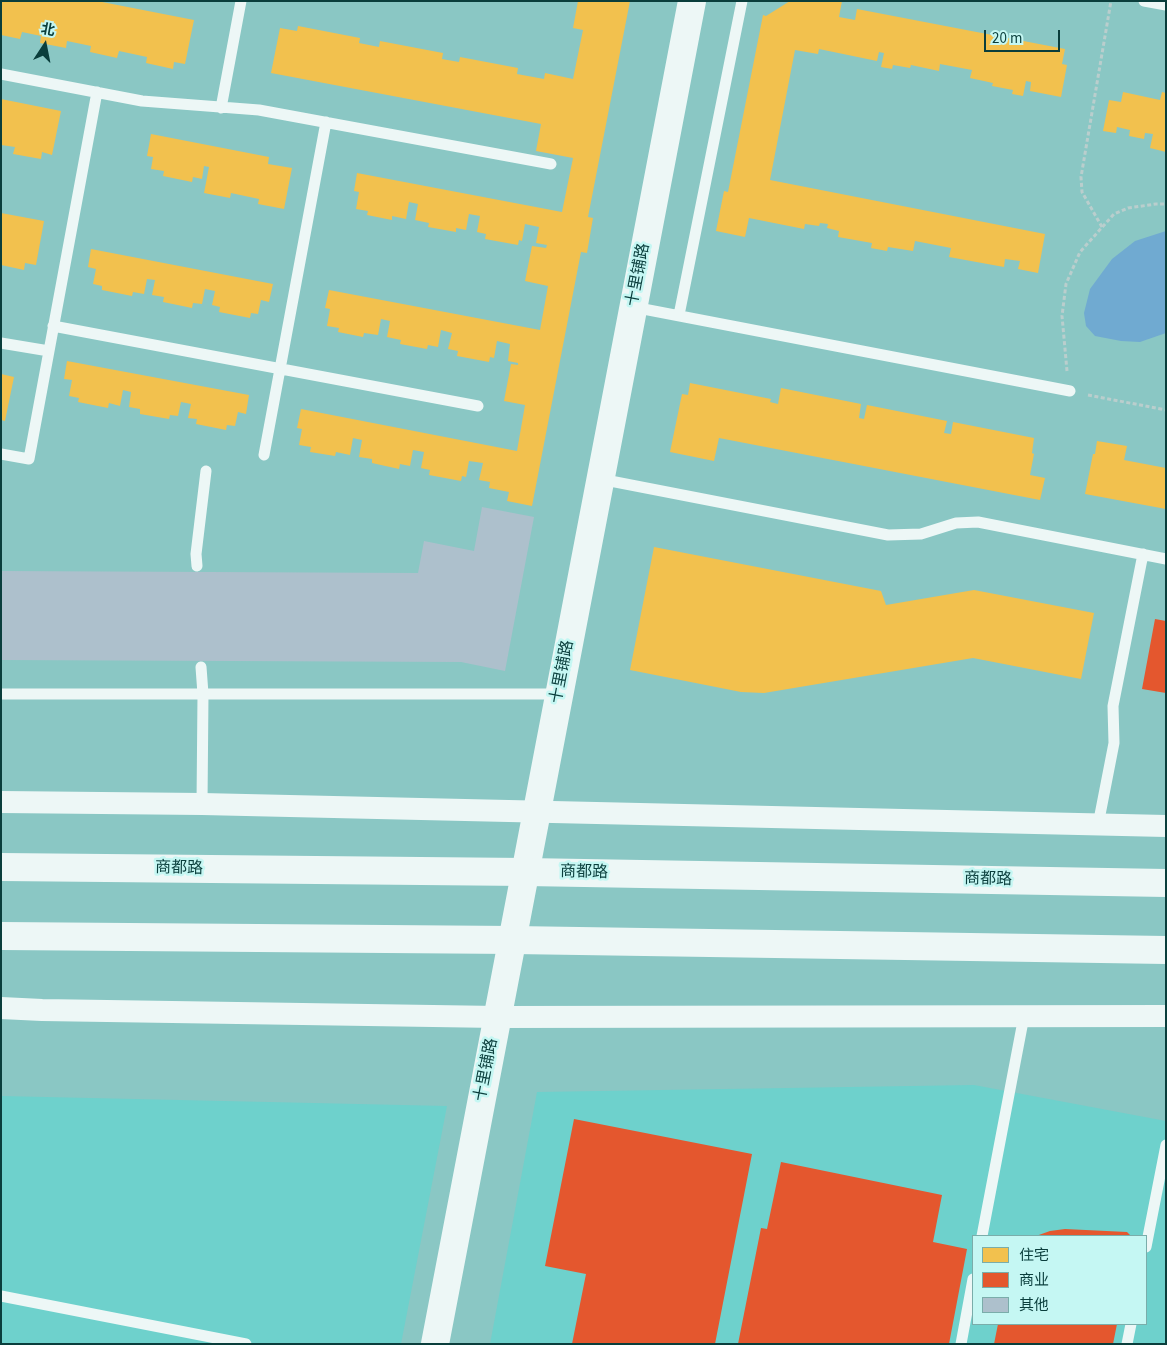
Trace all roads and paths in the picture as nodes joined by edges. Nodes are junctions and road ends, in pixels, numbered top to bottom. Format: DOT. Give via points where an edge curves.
graph roads {
  1 [pos="241,1"];
  2 [pos="692,1"];
  3 [pos="742,1"];
  4 [pos="1111,1"];
  5 [pos="1144,1"];
  6 [pos="1166,5"];
  7 [pos="1,74"];
  8 [pos="97,92"];
  9 [pos="221,108"];
  10 [pos="326,122"];
  11 [pos="551,164"];
  12 [pos="1166,204"];
  13 [pos="1102,227"];
  14 [pos="633,306"];
  15 [pos="679,316"];
  16 [pos="53,326"];
  17 [pos="1,342"];
  18 [pos="49,351"];
  19 [pos="280,369"];
  20 [pos="1070,391"];
  21 [pos="478,406"];
  22 [pos="1166,410"];
  23 [pos="1,454"];
  24 [pos="264,455"];
  25 [pos="206,471"];
  26 [pos="600,479"];
  27 [pos="1143,554"];
  28 [pos="1166,559"];
  29 [pos="197,566"];
  30 [pos="201,667"];
  31 [pos="1,694"];
  32 [pos="203,694"];
  33 [pos="559,694"];
  34 [pos="1,802"];
  35 [pos="202,804"];
  36 [pos="537,812"];
  37 [pos="1098,825"];
  38 [pos="1166,826"];
  39 [pos="1,867"];
  40 [pos="526,872"];
  41 [pos="1166,883"];
  42 [pos="1,936"];
  43 [pos="514,940"];
  44 [pos="1166,950"];
  45 [pos="1,1008"];
  46 [pos="1024,1016"];
  47 [pos="1166,1016"];
  48 [pos="498,1017"];
  49 [pos="1166,1145"];
  50 [pos="982,1235"];
  51 [pos="1147,1243"];
  52 [pos="972,1284"];
  53 [pos="1,1296"];
  54 [pos="1131,1325"];
  55 [pos="246,1344"];
  56 [pos="435,1344"];
  57 [pos="961,1344"];
  58 [pos="1127,1344"];
  1 -- 9 [label="lane"];
  2 -- 14 [label="main road, 十里铺路"];
  3 -- 15 [label="lane"];
  4 -- 13 [label="path" via="1081,177 1082,192"];
  5 -- 6 [label="lane"];
  7 -- 8 [label="lane"];
  8 -- 9 [label="lane" via="142,101"];
  8 -- 16 [label="lane"];
  9 -- 10 [label="lane" via="259,110"];
  10 -- 11 [label="lane"];
  10 -- 19 [label="lane"];
  12 -- 13 [label="path" via="1128,208 1114,214"];
  13 -- 20 [label="path" via="1080,252 1066,284 1062,316"];
  14 -- 15 [label="lane"];
  14 -- 26 [label="main road, 十里铺路"];
  15 -- 20 [label="lane"];
  16 -- 18 [label="lane"];
  16 -- 19 [label="lane"];
  17 -- 18 [label="lane"];
  18 -- 23 [label="lane" via="29,459"];
  19 -- 21 [label="lane"];
  19 -- 24 [label="lane"];
  20 -- 22 [label="path"];
  25 -- 29 [label="lane"];
  26 -- 27 [label="lane" via="888,535 921,534 956,523 978,522"];
  26 -- 33 [label="main road, 十里铺路"];
  27 -- 28 [label="lane"];
  27 -- 37 [label="lane" via="1113,706 1114,743"];
  30 -- 32 [label="lane"];
  31 -- 32 [label="lane"];
  32 -- 33 [label="lane"];
  32 -- 35 [label="lane"];
  33 -- 36 [label="main road, 十里铺路"];
  34 -- 35 [label="street"];
  35 -- 36 [label="street"];
  36 -- 37 [label="street"];
  36 -- 40 [label="main road, 十里铺路"];
  37 -- 38 [label="street"];
  39 -- 40 [label="main road, 商都路"];
  40 -- 41 [label="main road, 商都路"];
  40 -- 43 [label="main road, 十里铺路"];
  42 -- 43 [label="main road"];
  43 -- 44 [label="main road"];
  43 -- 48 [label="main road, 十里铺路"];
  45 -- 48 [label="street"];
  46 -- 47 [label="street"];
  46 -- 48 [label="street"];
  46 -- 50 [label="lane"];
  48 -- 56 [label="main road, 十里铺路"];
  49 -- 51 [label="lane"];
  52 -- 57 [label="lane"];
  53 -- 55 [label="lane"];
  54 -- 58 [label="lane"];
}
